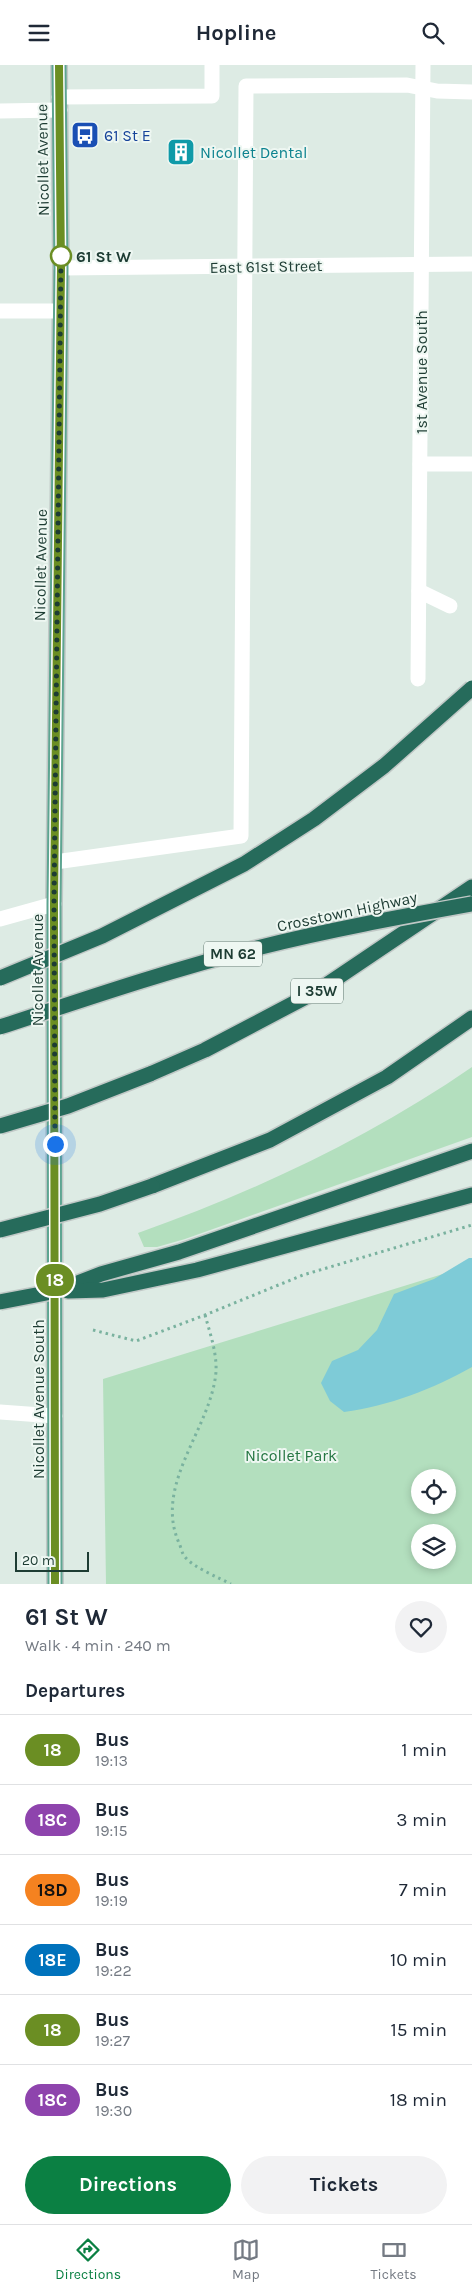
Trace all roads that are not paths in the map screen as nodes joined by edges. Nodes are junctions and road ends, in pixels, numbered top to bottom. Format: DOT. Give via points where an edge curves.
graph roads {
  1 [pos="59,65"];
  2 [pos="212,65"];
  3 [pos="423,65"];
  4 [pos="423,88"];
  5 [pos="472,92"];
  6 [pos="59,104"];
  7 [pos="0,111"];
  8 [pos="472,264"];
  9 [pos="422,265"];
  10 [pos="244,266"];
  11 [pos="61,268"];
  12 [pos="0,311"];
  13 [pos="60,311"];
  14 [pos="420,464"];
  15 [pos="472,464"];
  16 [pos="419,591"];
  17 [pos="450,606"];
  18 [pos="418,679"];
  19 [pos="472,688"];
  20 [pos="55,862"];
  21 [pos="472,887"];
  22 [pos="54,904"];
  23 [pos="472,904"];
  24 [pos="0,919"];
  25 [pos="0,977"];
  26 [pos="472,1019"];
  27 [pos="0,1027"];
  28 [pos="55,1065"];
  29 [pos="0,1125"];
  30 [pos="472,1151"];
  31 [pos="472,1195"];
  32 [pos="0,1230"];
  33 [pos="57,1291"];
  34 [pos="0,1303"];
  35 [pos="0,1412"];
  36 [pos="55,1416"];
  37 [pos="55,1584"];
  1 -- 6 [label="main road, Nicollet Avenue"];
  2 -- 6 [label="street" via="212,97"];
  3 -- 4 [label="street, 1st Avenue South"];
  4 -- 5 [label="street"];
  4 -- 9 [label="street, 1st Avenue South"];
  4 -- 10 [label="street" via="407,85 246,86"];
  6 -- 7 [label="street"];
  6 -- 11 [label="main road, Nicollet Avenue"];
  8 -- 9 [label="street, East 61st Street"];
  9 -- 10 [label="street, East 61st Street"];
  9 -- 14 [label="street, 1st Avenue South"];
  10 -- 11 [label="street, East 61st Street"];
  10 -- 20 [label="street" via="241,836"];
  11 -- 13 [label="main road, Nicollet Avenue"];
  12 -- 13 [label="street"];
  13 -- 20 [label="main road, Nicollet Avenue"];
  14 -- 15 [label="street"];
  14 -- 16 [label="street, 1st Avenue South"];
  16 -- 17 [label="street"];
  16 -- 18 [label="street, 1st Avenue South"];
  19 -- 25 [label="highway, bridge" via="384,766 314,819 244,864 102,936"];
  20 -- 22 [label="main road, Nicollet Avenue"];
  21 -- 29 [label="highway, I 35W, bridge" via="319,990 206,1050 68,1105"];
  22 -- 24 [label="street"];
  22 -- 28 [label="main road, Nicollet Avenue"];
  23 -- 27 [label="highway, Crosstown Highway / MN 62, bridge" via="257,948 150,978"];
  26 -- 32 [label="highway, bridge" via="387,1077 270,1140 152,1186"];
  28 -- 36 [label="main road, Nicollet Avenue South"];
  30 -- 33 [label="highway"];
  31 -- 33 [label="highway" via="206,1267 103,1290"];
  33 -- 34 [label="highway, bridge"];
  35 -- 36 [label="street"];
  36 -- 37 [label="main road, Nicollet Avenue South"];
}
